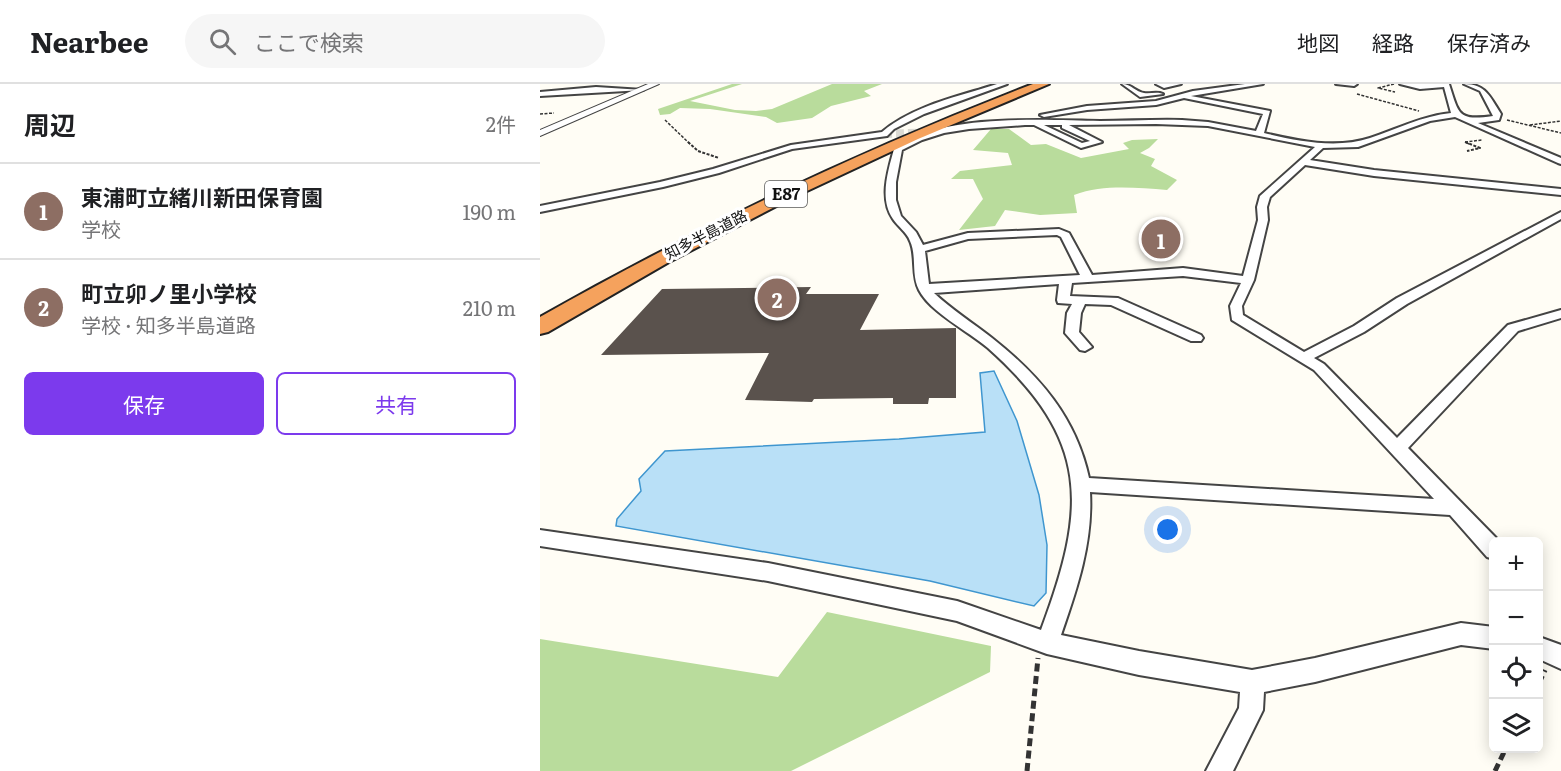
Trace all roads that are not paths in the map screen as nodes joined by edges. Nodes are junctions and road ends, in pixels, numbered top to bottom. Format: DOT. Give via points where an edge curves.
graph roads {
  1 [pos="655,84"];
  2 [pos="1004,84"];
  3 [pos="1030,84"];
  4 [pos="1043,84"];
  5 [pos="1125,84"];
  6 [pos="1159,84"];
  7 [pos="1178,84"];
  8 [pos="1218,84"];
  9 [pos="1260,84"];
  10 [pos="1339,84"];
  11 [pos="1354,84"];
  12 [pos="1403,84"];
  13 [pos="1467,84"];
  14 [pos="1446,85"];
  15 [pos="1228,88"];
  16 [pos="640,90"];
  17 [pos="1193,93"];
  18 [pos="540,94"];
  19 [pos="1183,96"];
  20 [pos="1156,103"];
  21 [pos="1167,107"];
  22 [pos="1199,114"];
  23 [pos="1456,115"];
  24 [pos="1469,122"];
  25 [pos="1022,123"];
  26 [pos="1038,123"];
  27 [pos="1063,123"];
  28 [pos="1262,125"];
  29 [pos="540,133"];
  30 [pos="1259,135"];
  31 [pos="1322,145"];
  32 [pos="1561,161"];
  33 [pos="1305,162"];
  34 [pos="1561,192"];
  35 [pos="540,209"];
  36 [pos="1561,215"];
  37 [pos="919,249"];
  38 [pos="1088,279"];
  39 [pos="1066,280"];
  40 [pos="1248,280"];
  41 [pos="925,290"];
  42 [pos="1080,302"];
  43 [pos="540,314"];
  44 [pos="1561,314"];
  45 [pos="540,327"];
  46 [pos="1196,338"];
  47 [pos="1085,347"];
  48 [pos="1305,357"];
  49 [pos="1397,449"];
  50 [pos="1082,485"];
  51 [pos="1453,508"];
  52 [pos="540,538"];
  53 [pos="1489,544"];
  54 [pos="1489,637"];
  55 [pos="1044,641"];
  56 [pos="1543,650"];
  57 [pos="1561,657"];
  58 [pos="1252,682"];
  59 [pos="1220,771"];
  1 -- 16 [label="street"];
  2 -- 35 [label="street" via="931,109 884,134 791,147 660,185"];
  3 -- 43 [label="highway, 知多半島道路 / E87" via="809,174 647,254"];
  4 -- 45 [label="highway, 知多半島道路 / E87" via="948,120 821,177 651,263"];
  5 -- 17 [label="street" via="1140,95"];
  6 -- 7 [label="street"];
  8 -- 15 [label="street"];
  9 -- 15 [label="street"];
  10 -- 11 [label="street"];
  12 -- 14 [label="street"];
  13 -- 24 [label="street" via="1483,90 1497,111 1497,118"];
  14 -- 23 [label="street"];
  15 -- 17 [label="street"];
  16 -- 18 [label="street"];
  16 -- 29 [label="street"];
  17 -- 19 [label="street"];
  19 -- 20 [label="street"];
  19 -- 28 [label="street" via="1267,113"];
  20 -- 21 [label="street"];
  20 -- 25 [label="street" via="1088,108"];
  22 -- 28 [label="street"];
  23 -- 24 [label="street"];
  23 -- 31 [label="street" via="1367,142"];
  24 -- 32 [label="street"];
  25 -- 26 [label="street"];
  25 -- 37 [label="street" via="938,132 898,149 890,185 895,215"];
  26 -- 27 [label="street"];
  26 -- 27 [label="street" via="1082,146 1098,141"];
  27 -- 30 [label="street" via="1200,123"];
  28 -- 30 [label="street"];
  30 -- 31 [label="street"];
  31 -- 33 [label="street"];
  33 -- 34 [label="street"];
  33 -- 40 [label="street" via="1262,201 1263,220"];
  36 -- 48 [label="street"];
  37 -- 38 [label="street" via="968,236 1059,232 1065,235"];
  37 -- 41 [label="street"];
  38 -- 39 [label="street"];
  38 -- 40 [label="street" via="1183,272"];
  39 -- 41 [label="street"];
  39 -- 42 [label="street" via="1064,300"];
  40 -- 48 [label="street" via="1236,306 1237,317"];
  41 -- 50 [label="street" via="1007,358 1064,425"];
  42 -- 46 [label="street" via="1113,301"];
  42 -- 47 [label="street" via="1074,313 1072,333"];
  44 -- 49 [label="street" via="1513,328"];
  48 -- 49 [label="street"];
  49 -- 51 [label="street"];
  50 -- 51 [label="street"];
  50 -- 55 [label="street" via="1073,568"];
  51 -- 53 [label="street"];
  52 -- 55 [label="street" via="768,572 957,611"];
  54 -- 58 [label="street" via="1461,634"];
  55 -- 58 [label="street" via="1139,663"];
  56 -- 57 [label="street"];
  58 -- 59 [label="street" via="1251,710"];
}
